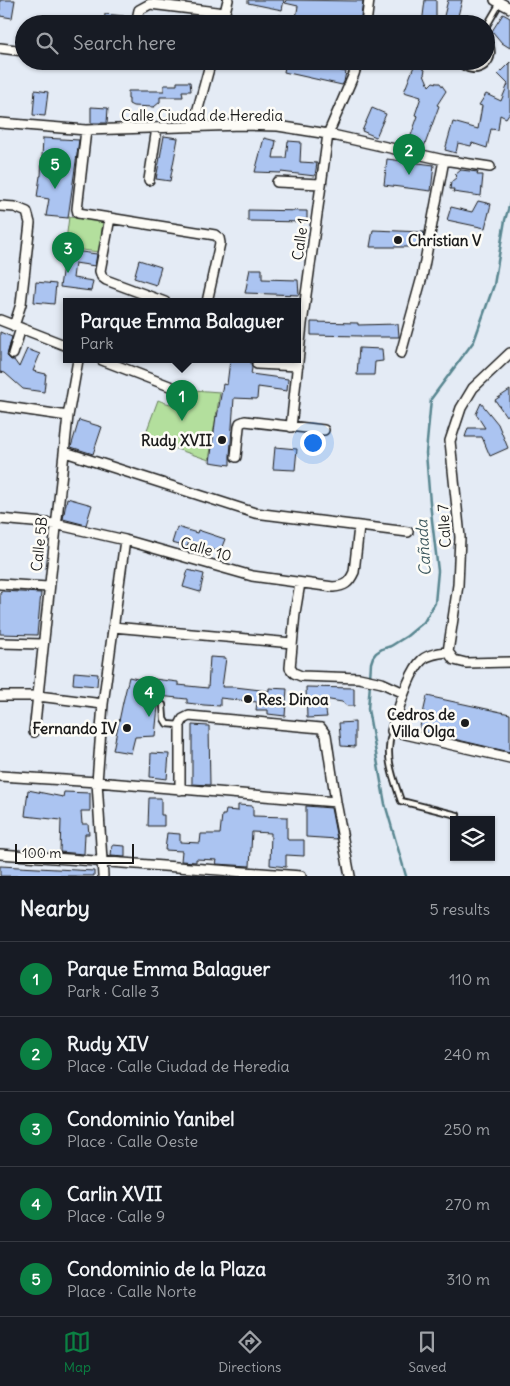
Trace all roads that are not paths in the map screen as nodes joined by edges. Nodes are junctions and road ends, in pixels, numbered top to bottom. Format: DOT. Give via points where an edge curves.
graph roads {
  1 [pos="228,0"];
  2 [pos="369,0"];
  3 [pos="499,1"];
  4 [pos="510,8"];
  5 [pos="225,13"];
  6 [pos="138,15"];
  7 [pos="367,15"];
  8 [pos="492,15"];
  9 [pos="0,48"];
  10 [pos="15,50"];
  11 [pos="209,70"];
  12 [pos="355,70"];
  13 [pos="0,123"];
  14 [pos="193,127"];
  15 [pos="157,128"];
  16 [pos="86,130"];
  17 [pos="328,134"];
  18 [pos="444,160"];
  19 [pos="490,167"];
  20 [pos="149,180"];
  21 [pos="277,182"];
  22 [pos="321,184"];
  23 [pos="0,206"];
  24 [pos="110,218"];
  25 [pos="154,298"];
  26 [pos="208,298"];
  27 [pos="301,317"];
  28 [pos="0,320"];
  29 [pos="18,327"];
  30 [pos="63,344"];
  31 [pos="400,353"];
  32 [pos="510,353"];
  33 [pos="13,354"];
  34 [pos="77,363"];
  35 [pos="110,363"];
  36 [pos="298,363"];
  37 [pos="257,364"];
  38 [pos="298,366"];
  39 [pos="186,392"];
  40 [pos="0,406"];
  41 [pos="68,416"];
  42 [pos="291,426"];
  43 [pos="324,430"];
  44 [pos="65,452"];
  45 [pos="236,457"];
  46 [pos="0,519"];
  47 [pos="55,524"];
  48 [pos="359,527"];
  49 [pos="408,532"];
  50 [pos="124,540"];
  51 [pos="300,583"];
  52 [pos="0,584"];
  53 [pos="48,587"];
  54 [pos="113,627"];
  55 [pos="292,642"];
  56 [pos="0,643"];
  57 [pos="42,644"];
  58 [pos="448,652"];
  59 [pos="510,662"];
  60 [pos="404,693"];
  61 [pos="0,696"];
  62 [pos="38,696"];
  63 [pos="103,704"];
  64 [pos="164,705"];
  65 [pos="180,725"];
  66 [pos="392,731"];
  67 [pos="34,732"];
  68 [pos="510,758"];
  69 [pos="0,776"];
  70 [pos="97,782"];
  71 [pos="180,790"];
  72 [pos="336,802"];
  73 [pos="457,815"];
  74 [pos="0,854"];
  75 [pos="102,862"];
  76 [pos="177,872"];
  77 [pos="272,875"];
  78 [pos="103,876"];
  79 [pos="301,876"];
  80 [pos="350,876"];
  1 -- 5 [label="street"];
  2 -- 7 [label="street"];
  3 -- 4 [label="street"];
  3 -- 8 [label="lane"];
  5 -- 6 [label="street" via="150,4 139,10"];
  9 -- 10 [label="street"];
  11 -- 14 [label="street"];
  12 -- 17 [label="street, Calle 1"];
  13 -- 16 [label="street, Calle Ciudad de Heredia"];
  14 -- 15 [label="street, Calle Ciudad de Heredia"];
  14 -- 17 [label="street, Calle Ciudad de Heredia" via="278,126"];
  15 -- 16 [label="street, Calle Ciudad de Heredia"];
  15 -- 20 [label="street"];
  16 -- 24 [label="street" via="78,213"];
  17 -- 18 [label="street, Calle Ciudad de Heredia"];
  17 -- 22 [label="street, Calle 1"];
  18 -- 19 [label="street, Calle Ciudad de Heredia"];
  18 -- 31 [label="street" via="422,277"];
  21 -- 22 [label="street"];
  22 -- 27 [label="street, Calle 1"];
  23 -- 29 [label="street" via="27,212 30,223"];
  24 -- 25 [label="street" via="100,271 102,277"];
  24 -- 26 [label="street" via="219,238"];
  28 -- 29 [label="street"];
  29 -- 30 [label="street"];
  29 -- 33 [label="street"];
  32 -- 58 [label="street, Calle 7" via="473,388 461,408 450,441 460,537 458,585"];
  34 -- 41 [label="street, Calle 5B"];
  35 -- 39 [label="street"];
  36 -- 38 [label="street, Calle 1"];
  37 -- 38 [label="street"];
  38 -- 42 [label="street, Calle 1"];
  40 -- 41 [label="street"];
  41 -- 44 [label="street, Calle 5B"];
  42 -- 43 [label="street"];
  42 -- 45 [label="street" via="240,423"];
  44 -- 47 [label="street, Calle 5B"];
  44 -- 48 [label="street" via="255,513"];
  46 -- 47 [label="street, Calle 10"];
  47 -- 50 [label="street, Calle 10"];
  47 -- 53 [label="street, Calle 5B"];
  48 -- 49 [label="street"];
  48 -- 51 [label="street, Calle 10" via="354,572 348,584 333,587"];
  50 -- 51 [label="street, Calle 10" via="252,576"];
  50 -- 54 [label="street"];
  51 -- 55 [label="street"];
  52 -- 53 [label="street"];
  53 -- 57 [label="street, Calle 5B"];
  54 -- 55 [label="street"];
  54 -- 63 [label="street"];
  55 -- 60 [label="street" via="290,668 294,673 359,678 382,683"];
  56 -- 57 [label="street"];
  57 -- 62 [label="street, Calle 5B"];
  58 -- 59 [label="street" via="454,660 466,663"];
  58 -- 60 [label="street" via="423,659"];
  60 -- 66 [label="street"];
  61 -- 62 [label="street"];
  62 -- 63 [label="street"];
  62 -- 67 [label="street, Calle 5B"];
  63 -- 70 [label="street"];
  64 -- 65 [label="lane" via="167,724"];
  65 -- 71 [label="street"];
  65 -- 72 [label="street" via="189,716 321,728 326,735"];
  66 -- 68 [label="street"];
  66 -- 73 [label="lane" via="388,758 401,801"];
  69 -- 70 [label="street"];
  70 -- 71 [label="street"];
  70 -- 75 [label="street"];
  71 -- 72 [label="street"];
  72 -- 80 [label="street"];
  74 -- 75 [label="street"];
  75 -- 76 [label="street"];
  75 -- 78 [label="street"];
  76 -- 77 [label="street"];
  77 -- 79 [label="street"];
}
